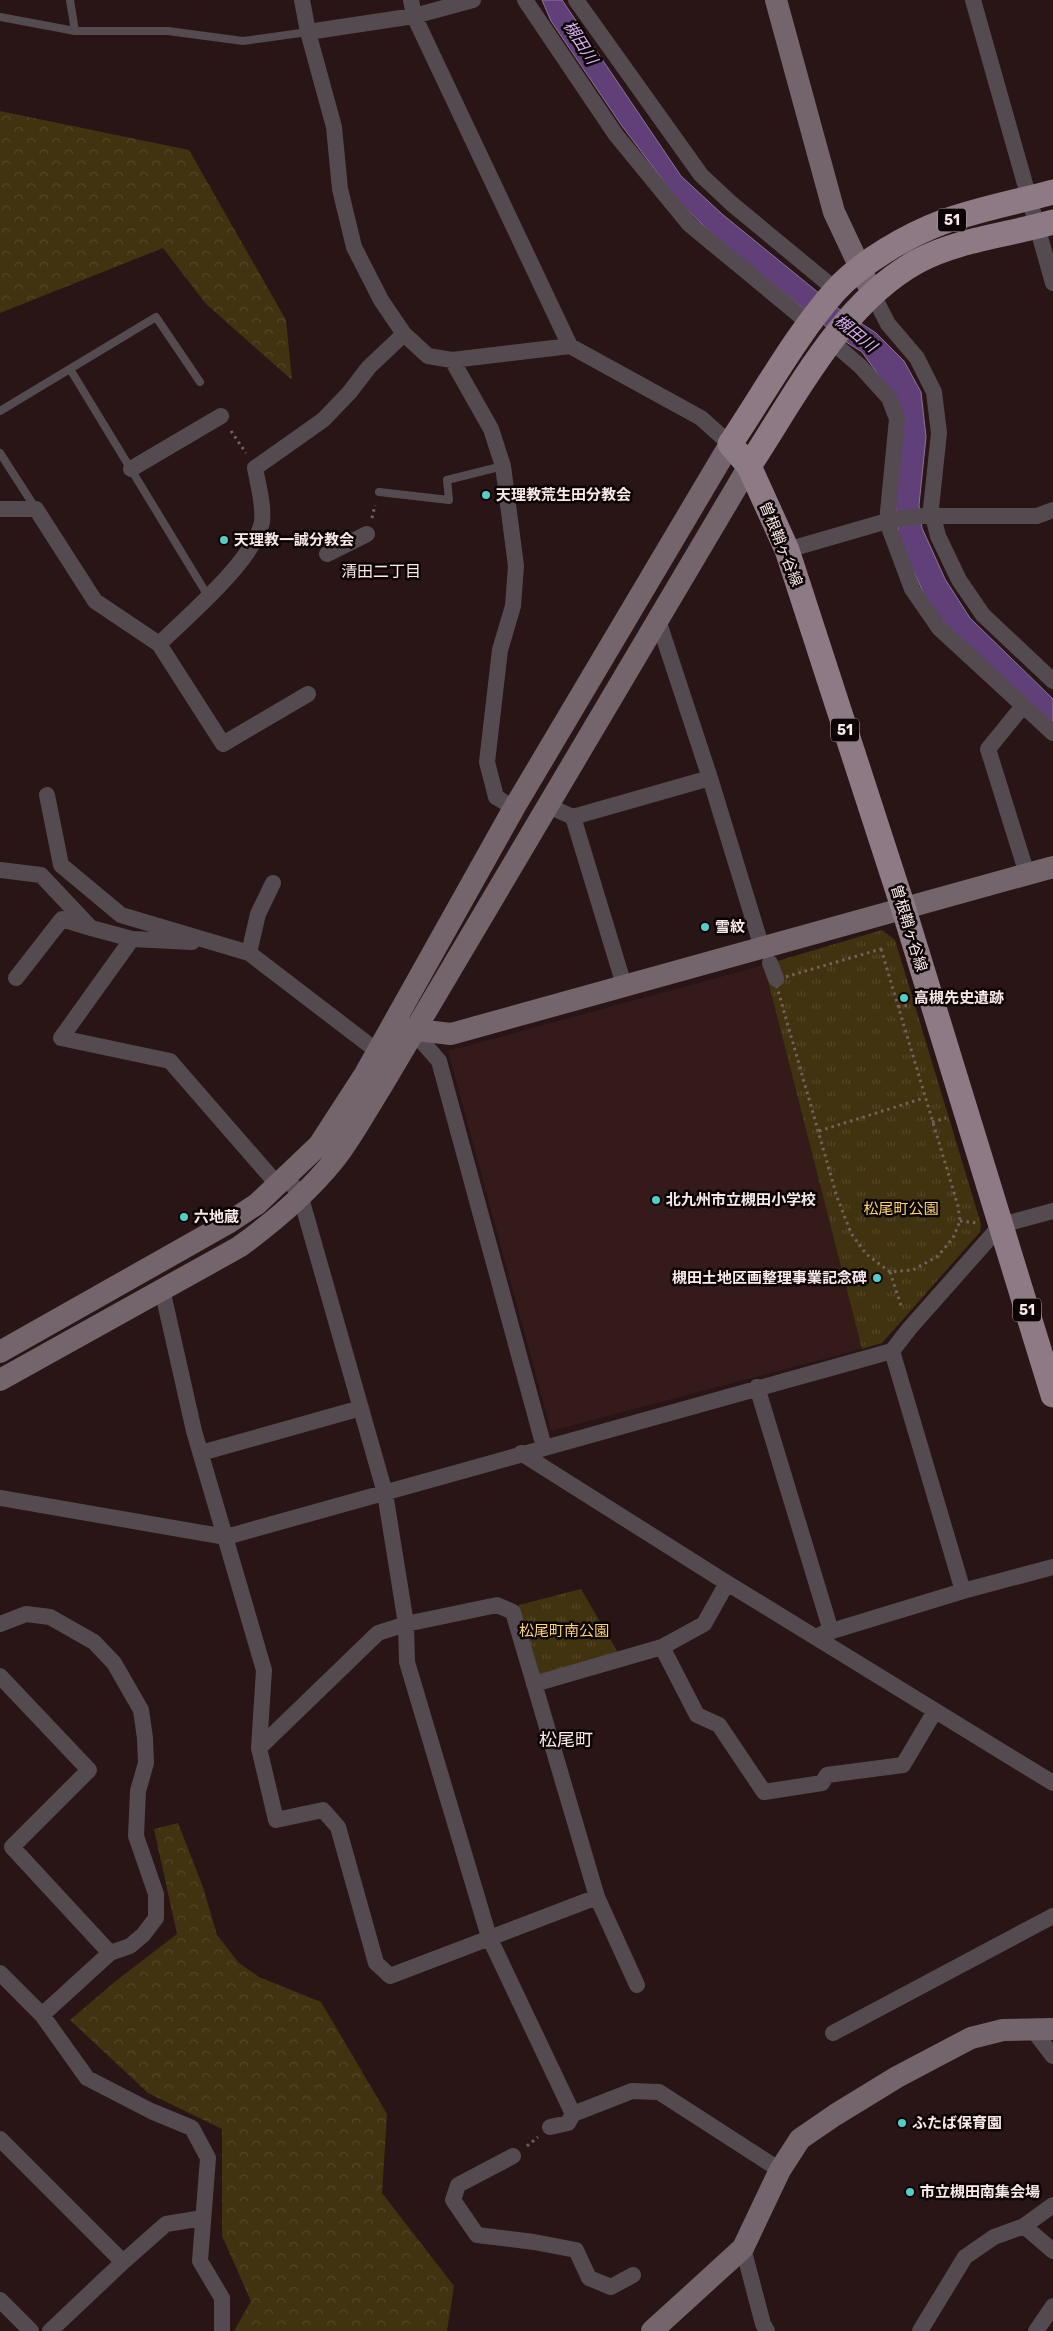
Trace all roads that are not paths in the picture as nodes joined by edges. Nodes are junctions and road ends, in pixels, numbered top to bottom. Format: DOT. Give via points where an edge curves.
graph roads {
  1 [pos="70,0"];
  2 [pos="302,0"];
  3 [pos="473,0"];
  4 [pos="525,0"];
  5 [pos="576,0"];
  6 [pos="776,0"];
  7 [pos="973,0"];
  8 [pos="412,8"];
  9 [pos="0,17"];
  10 [pos="75,31"];
  11 [pos="308,32"];
  12 [pos="1053,192"];
  13 [pos="1029,198"];
  14 [pos="1046,224"];
  15 [pos="860,270"];
  16 [pos="1053,283"];
  17 [pos="836,290"];
  18 [pos="865,301"];
  19 [pos="812,321"];
  20 [pos="404,334"];
  21 [pos="833,338"];
  22 [pos="570,346"];
  23 [pos="452,360"];
  24 [pos="70,369"];
  25 [pos="200,382"];
  26 [pos="0,412"];
  27 [pos="221,416"];
  28 [pos="730,444"];
  29 [pos="0,453"];
  30 [pos="503,466"];
  31 [pos="749,466"];
  32 [pos="131,469"];
  33 [pos="379,492"];
  34 [pos="0,509"];
  35 [pos="36,509"];
  36 [pos="1053,510"];
  37 [pos="928,516"];
  38 [pos="890,520"];
  39 [pos="367,534"];
  40 [pos="787,550"];
  41 [pos="327,554"];
  42 [pos="208,596"];
  43 [pos="658,620"];
  44 [pos="159,644"];
  45 [pos="1053,682"];
  46 [pos="308,694"];
  47 [pos="1023,706"];
  48 [pos="1053,733"];
  49 [pos="710,778"];
  50 [pos="46,795"];
  51 [pos="546,805"];
  52 [pos="514,808"];
  53 [pos="573,817"];
  54 [pos="1053,867"];
  55 [pos="0,870"];
  56 [pos="1027,874"];
  57 [pos="273,883"];
  58 [pos="904,910"];
  59 [pos="91,928"];
  60 [pos="132,939"];
  61 [pos="216,943"];
  62 [pos="249,953"];
  63 [pos="766,956"];
  64 [pos="16,978"];
  65 [pos="776,979"];
  66 [pos="624,984"];
  67 [pos="391,1026"];
  68 [pos="413,1031"];
  69 [pos="377,1050"];
  70 [pos="281,1179"];
  71 [pos="301,1198"];
  72 [pos="1053,1211"];
  73 [pos="991,1225"];
  74 [pos="162,1290"];
  75 [pos="892,1351"];
  76 [pos="0,1352"];
  77 [pos="0,1380"];
  78 [pos="757,1387"];
  79 [pos="1053,1394"];
  80 [pos="361,1408"];
  81 [pos="544,1447"];
  82 [pos="201,1453"];
  83 [pos="521,1453"];
  84 [pos="385,1492"];
  85 [pos="0,1498"];
  86 [pos="226,1537"];
  87 [pos="1053,1567"];
  88 [pos="727,1583"];
  89 [pos="963,1591"];
  90 [pos="0,1624"];
  91 [pos="406,1624"];
  92 [pos="831,1631"];
  93 [pos="815,1637"];
  94 [pos="662,1647"];
  95 [pos="0,1676"];
  96 [pos="534,1684"];
  97 [pos="935,1711"];
  98 [pos="259,1748"];
  99 [pos="1053,1783"];
  100 [pos="597,1897"];
  101 [pos="1053,1916"];
  102 [pos="489,1937"];
  103 [pos="110,1953"];
  104 [pos="0,1973"];
  105 [pos="637,1985"];
  106 [pos="42,2015"];
  107 [pos="1043,2029"];
  108 [pos="833,2033"];
  109 [pos="1053,2056"];
  110 [pos="573,2114"];
  111 [pos="550,2127"];
  112 [pos="0,2139"];
  113 [pos="513,2156"];
  114 [pos="780,2170"];
  115 [pos="1053,2205"];
  116 [pos="204,2218"];
  117 [pos="1024,2226"];
  118 [pos="743,2248"];
  119 [pos="1053,2251"];
  120 [pos="123,2262"];
  121 [pos="632,2276"];
  122 [pos="0,2300"];
  123 [pos="1053,2306"];
  124 [pos="31,2331"];
  125 [pos="50,2331"];
  126 [pos="222,2331"];
  127 [pos="652,2331"];
  128 [pos="767,2331"];
  129 [pos="920,2331"];
  130 [pos="1036,2331"];
  1 -- 10 [label="lane"];
  2 -- 11 [label="street"];
  3 -- 8 [label="street"];
  4 -- 19 [label="street" via="616,135 689,224"];
  5 -- 17 [label="street" via="701,175"];
  6 -- 15 [label="street" via="834,212"];
  7 -- 13 [label="street"];
  8 -- 11 [label="street"];
  8 -- 22 [label="street"];
  9 -- 10 [label="lane"];
  10 -- 11 [label="lane" via="168,32 243,41"];
  11 -- 20 [label="street" via="334,126 340,189 354,247 381,300"];
  12 -- 13 [label="main road, 51"];
  13 -- 14 [label="street"];
  13 -- 15 [label="main road, 51" via="944,222 905,240"];
  14 -- 16 [label="street"];
  14 -- 18 [label="main road, 51" via="953,247 927,257"];
  15 -- 17 [label="main road, 51"];
  15 -- 18 [label="street"];
  17 -- 19 [label="main road, 51"];
  18 -- 21 [label="main road, 51"];
  18 -- 37 [label="street" via="917,358 934,392 939,433"];
  19 -- 28 [label="main road, 51"];
  20 -- 23 [label="street" via="428,356"];
  20 -- 42 [label="street" via="369,367 349,394 323,420 255,468 262,520 256,541"];
  21 -- 31 [label="main road, 51"];
  21 -- 38 [label="street" via="888,398 897,419"];
  22 -- 23 [label="street"];
  22 -- 28 [label="street" via="701,418"];
  23 -- 30 [label="street" via="491,429"];
  24 -- 25 [label="lane" via="156,317"];
  24 -- 26 [label="lane"];
  24 -- 32 [label="lane"];
  27 -- 32 [label="street"];
  28 -- 31 [label="main road, 曽根鞘ヶ谷線 / 51"];
  28 -- 52 [label="street"];
  29 -- 35 [label="lane"];
  30 -- 33 [label="lane" via="447,480 449,500"];
  30 -- 52 [label="street" via="516,566 513,606 500,650 487,762 496,797"];
  31 -- 40 [label="main road, 曽根鞘ヶ谷線 / 51"];
  31 -- 43 [label="street"];
  32 -- 42 [label="lane"];
  34 -- 35 [label="street"];
  35 -- 44 [label="street" via="95,601"];
  36 -- 37 [label="street" via="1037,516"];
  37 -- 38 [label="street"];
  37 -- 45 [label="street" via="959,580 983,615"];
  38 -- 40 [label="street"];
  38 -- 47 [label="street" via="912,589 939,628"];
  39 -- 41 [label="street"];
  40 -- 58 [label="main road, 曽根鞘ヶ谷線 / 51"];
  42 -- 44 [label="street"];
  43 -- 49 [label="street"];
  43 -- 51 [label="street"];
  44 -- 46 [label="street" via="223,744"];
  47 -- 48 [label="street"];
  47 -- 56 [label="street" via="988,749"];
  49 -- 53 [label="street"];
  49 -- 63 [label="street"];
  50 -- 61 [label="street" via="61,865 121,914"];
  51 -- 53 [label="street"];
  51 -- 68 [label="street"];
  52 -- 67 [label="street"];
  53 -- 66 [label="street"];
  54 -- 56 [label="street"];
  55 -- 59 [label="street" via="41,875"];
  56 -- 58 [label="street"];
  57 -- 62 [label="street" via="258,914"];
  58 -- 63 [label="street"];
  58 -- 73 [label="main road, 曽根鞘ヶ谷線 / 51"];
  59 -- 60 [label="street"];
  59 -- 64 [label="street" via="62,919"];
  60 -- 61 [label="street"];
  60 -- 70 [label="street" via="61,1038 170,1061"];
  61 -- 62 [label="street"];
  62 -- 69 [label="street"];
  63 -- 65 [label="street"];
  63 -- 66 [label="street"];
  66 -- 68 [label="street" via="451,1034"];
  67 -- 68 [label="street"];
  67 -- 69 [label="street"];
  68 -- 71 [label="street" via="336,1157"];
  68 -- 81 [label="street" via="439,1061"];
  69 -- 70 [label="street" via="319,1144"];
  70 -- 71 [label="street"];
  70 -- 76 [label="street" via="257,1204 228,1223"];
  71 -- 74 [label="street" via="239,1247"];
  71 -- 80 [label="street"];
  72 -- 73 [label="street"];
  73 -- 75 [label="street"];
  73 -- 79 [label="main road, 曽根鞘ヶ谷線 / 51"];
  74 -- 77 [label="street"];
  74 -- 82 [label="street"];
  75 -- 78 [label="street"];
  75 -- 89 [label="street"];
  78 -- 81 [label="street"];
  78 -- 92 [label="street"];
  80 -- 82 [label="street"];
  80 -- 84 [label="street"];
  81 -- 83 [label="street"];
  82 -- 86 [label="street"];
  83 -- 84 [label="street"];
  83 -- 88 [label="street"];
  84 -- 86 [label="street"];
  84 -- 91 [label="street"];
  85 -- 86 [label="street"];
  86 -- 98 [label="street" via="264,1670"];
  87 -- 89 [label="street"];
  88 -- 93 [label="street"];
  88 -- 94 [label="street" via="704,1624"];
  89 -- 92 [label="street"];
  90 -- 103 [label="street" via="26,1614 50,1617 71,1627 94,1642 114,1663 141,1710 146,1763 138,1791 136,1836 156,1894 156,1918 144,1935 130,1946"];
  91 -- 96 [label="street" via="497,1605 513,1612"];
  91 -- 98 [label="street" via="378,1634"];
  91 -- 102 [label="street" via="407,1662"];
  92 -- 93 [label="street"];
  93 -- 97 [label="street"];
  94 -- 96 [label="street"];
  94 -- 97 [label="street" via="697,1715 719,1725 764,1792 822,1783 826,1775 903,1765"];
  95 -- 103 [label="street" via="89,1770 12,1847"];
  96 -- 100 [label="street"];
  97 -- 99 [label="street"];
  98 -- 102 [label="street" via="276,1820 323,1810 338,1827 376,1963 390,1976"];
  100 -- 102 [label="street"];
  100 -- 105 [label="street"];
  101 -- 108 [label="street"];
  102 -- 110 [label="street"];
  103 -- 106 [label="street"];
  104 -- 106 [label="street"];
  106 -- 116 [label="street" via="87,2078 192,2128 208,2158"];
  107 -- 109 [label="street"];
  107 -- 114 [label="street" via="1002,2030 971,2038 835,2115 800,2140"];
  110 -- 111 [label="street" via="568,2123"];
  110 -- 114 [label="street" via="632,2091 659,2092"];
  112 -- 120 [label="street"];
  113 -- 121 [label="street" via="458,2185 452,2200 477,2236 576,2250 589,2278 611,2288"];
  114 -- 118 [label="street"];
  115 -- 117 [label="street"];
  116 -- 120 [label="street" via="166,2224"];
  116 -- 126 [label="street" via="200,2261 222,2298"];
  117 -- 119 [label="street"];
  117 -- 129 [label="street" via="994,2237 966,2257"];
  118 -- 127 [label="street"];
  118 -- 128 [label="street"];
  120 -- 125 [label="street"];
  122 -- 124 [label="street"];
  123 -- 130 [label="street"];
}
